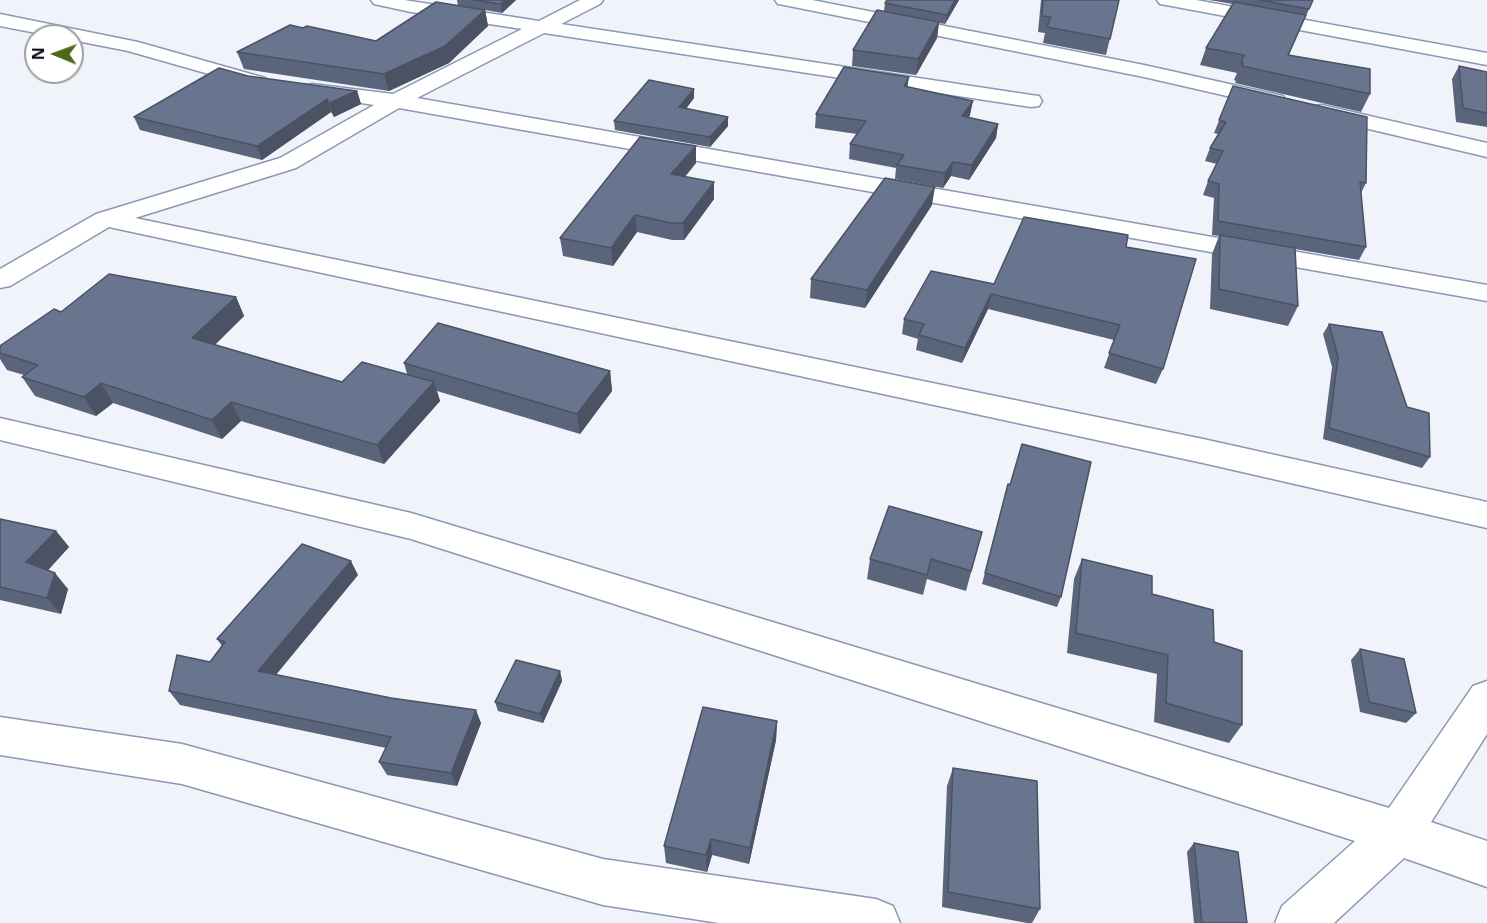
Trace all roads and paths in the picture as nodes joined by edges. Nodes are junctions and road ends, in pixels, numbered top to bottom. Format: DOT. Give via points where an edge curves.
graph roads {
  1 [pos="380,0"];
  2 [pos="594,0"];
  3 [pos="784,0"];
  4 [pos="1166,0"];
  5 [pos="0,20"];
  6 [pos="542,26"];
  7 [pos="1487,59"];
  8 [pos="1031,100"];
  9 [pos="396,101"];
  10 [pos="1487,150"];
  11 [pos="105,219"];
  12 [pos="0,280"];
  13 [pos="1487,293"];
  14 [pos="0,429"];
  15 [pos="1487,515"];
  16 [pos="1487,699"];
  17 [pos="0,736"];
  18 [pos="1398,833"];
  19 [pos="1487,864"];
  20 [pos="876,923"];
  21 [pos="1299,923"];
  1 -- 6 [label="street"];
  2 -- 6 [label="street"];
  3 -- 10 [label="street" via="1144,71"];
  4 -- 7 [label="street"];
  5 -- 9 [label="street" via="131,46 253,81"];
  6 -- 8 [label="street"];
  6 -- 9 [label="street"];
  9 -- 11 [label="street" via="288,163"];
  9 -- 13 [label="street"];
  11 -- 12 [label="street"];
  11 -- 15 [label="street"];
  14 -- 18 [label="street" via="411,526"];
  16 -- 18 [label="street"];
  17 -- 20 [label="street" via="183,764 603,882"];
  18 -- 19 [label="street"];
  18 -- 21 [label="street"];
}
